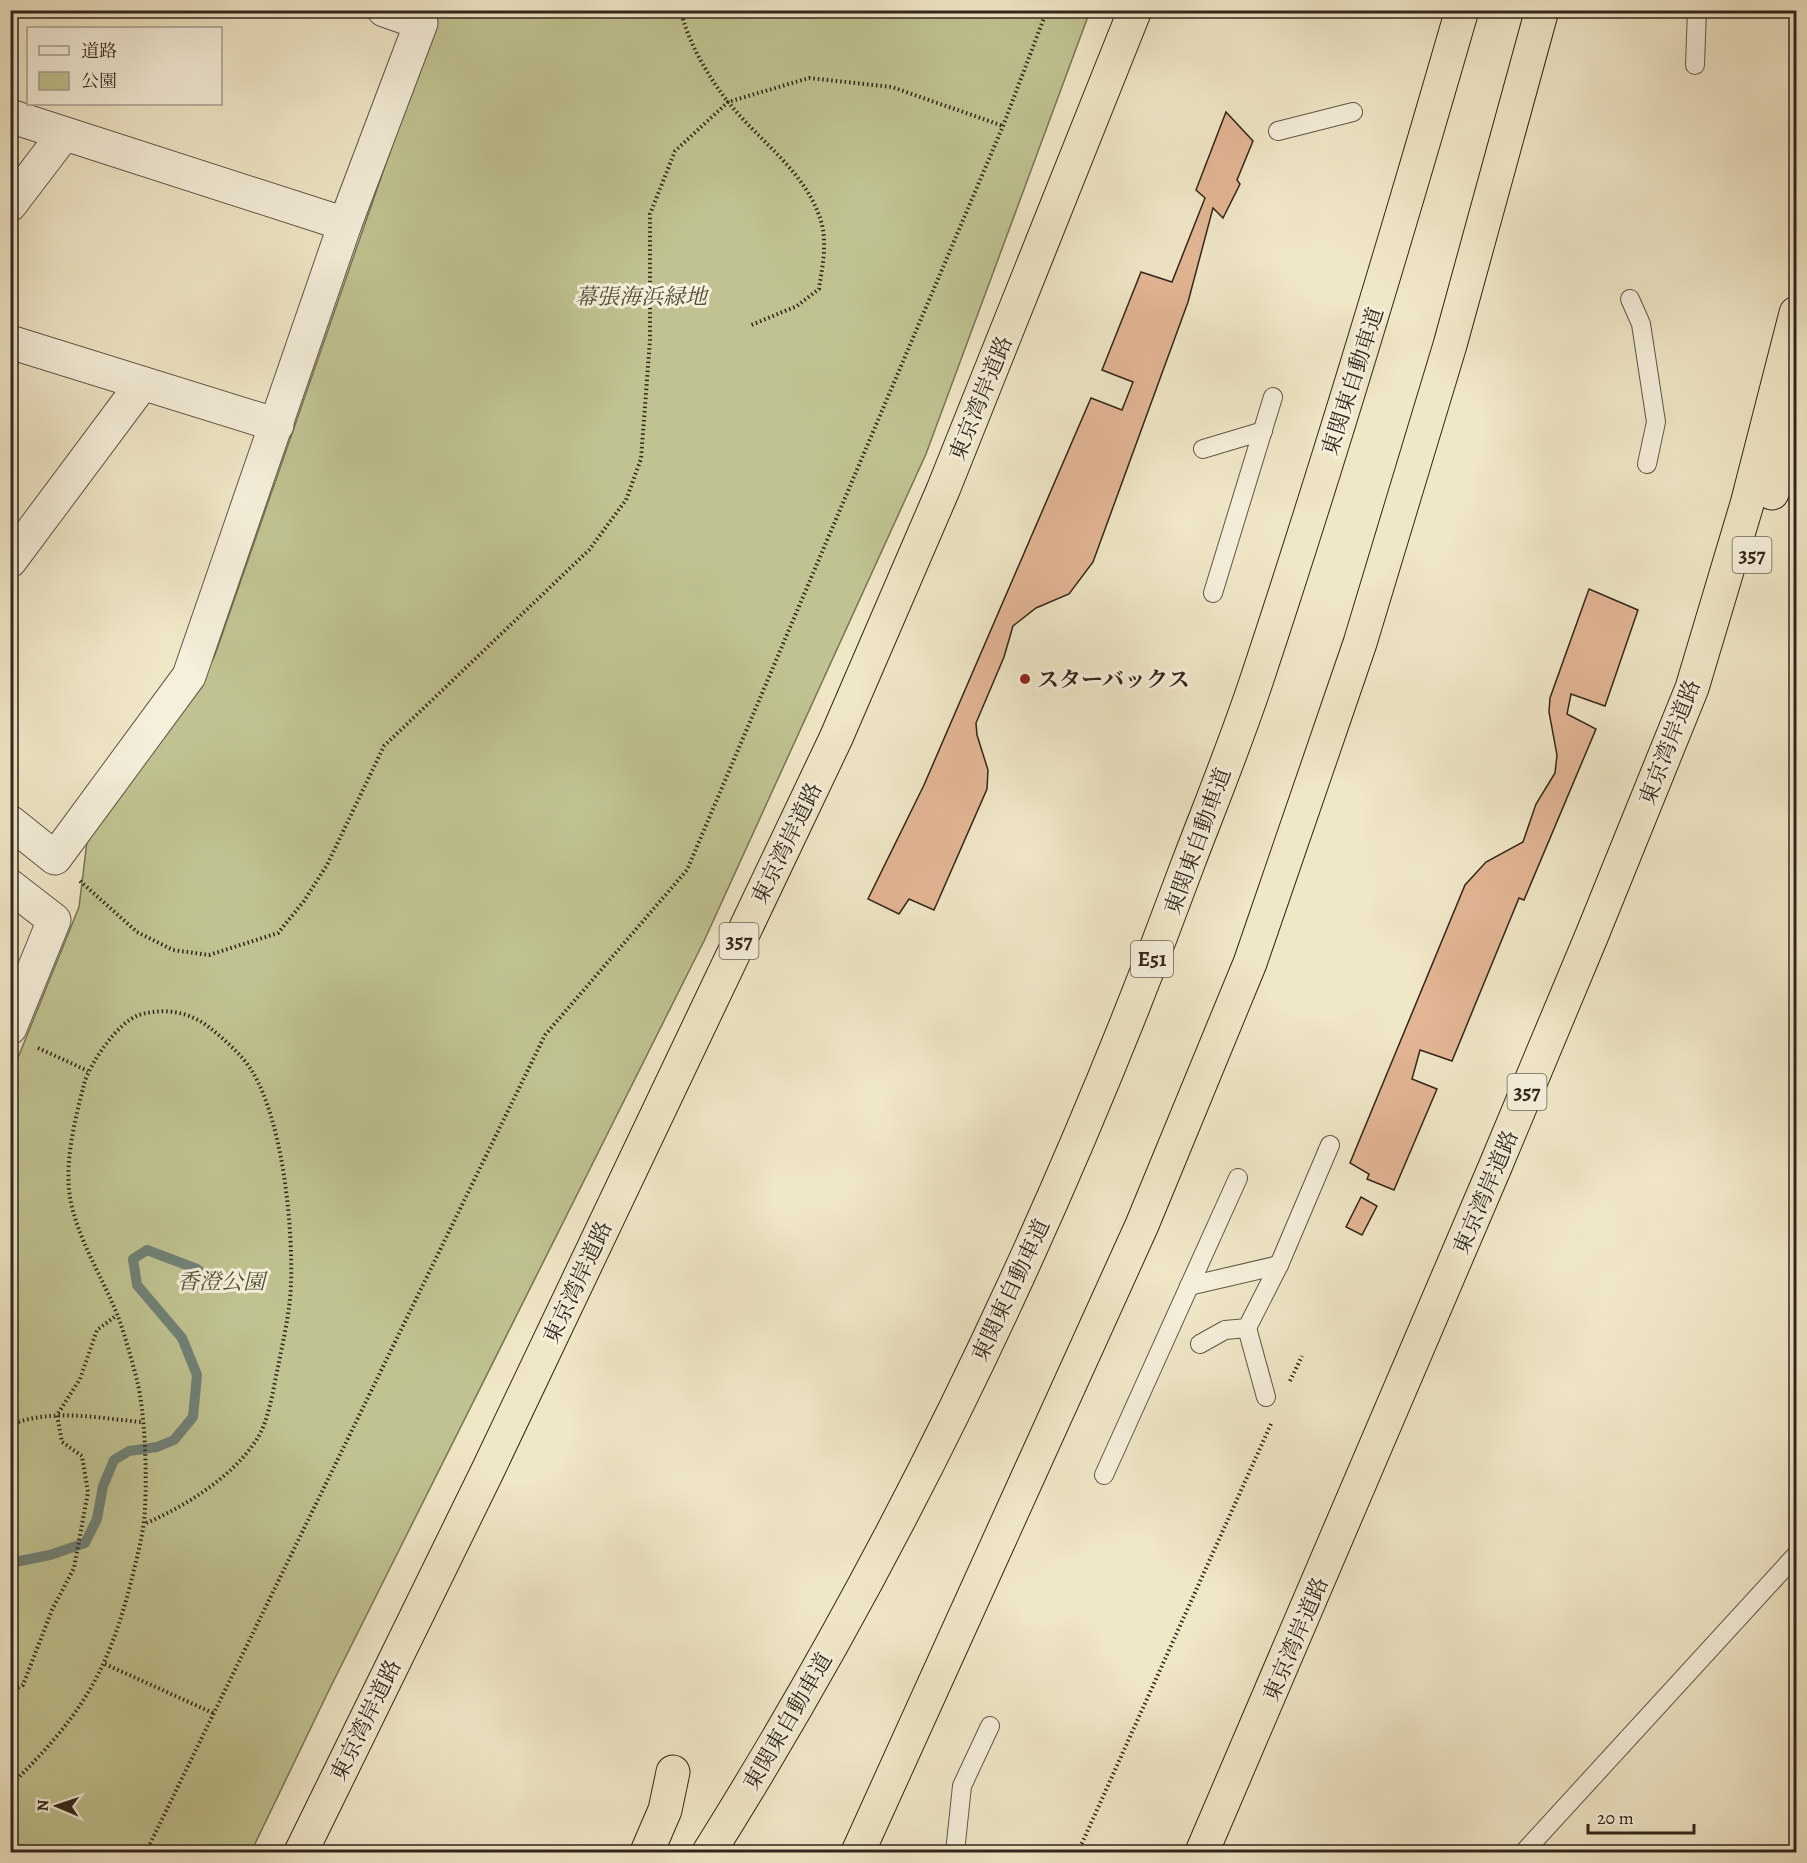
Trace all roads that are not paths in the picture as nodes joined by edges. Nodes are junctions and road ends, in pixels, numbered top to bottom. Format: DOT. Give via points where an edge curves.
graph roads {
  1 [pos="384,10"];
  2 [pos="1135,10"];
  3 [pos="1462,10"];
  4 [pos="1542,10"];
  5 [pos="1697,10"];
  6 [pos="1695,65"];
  7 [pos="1353,112"];
  8 [pos="10,116"];
  9 [pos="1278,131"];
  10 [pos="64,134"];
  11 [pos="10,206"];
  12 [pos="345,224"];
  13 [pos="1630,299"];
  14 [pos="1797,313"];
  15 [pos="10,342"];
  16 [pos="142,384"];
  17 [pos="1273,397"];
  18 [pos="1797,415"];
  19 [pos="277,425"];
  20 [pos="1263,431"];
  21 [pos="1203,449"];
  22 [pos="1647,464"];
  23 [pos="10,561"];
  24 [pos="1213,593"];
  25 [pos="1692,688"];
  26 [pos="10,822"];
  27 [pos="10,886"];
  28 [pos="20,1036"];
  29 [pos="1330,1145"];
  30 [pos="1238,1178"];
  31 [pos="1279,1264"];
  32 [pos="1189,1286"];
  33 [pos="1247,1328"];
  34 [pos="1200,1344"];
  35 [pos="1266,1396"];
  36 [pos="1104,1475"];
  37 [pos="1797,1555"];
  38 [pos="990,1726"];
  39 [pos="673,1772"];
  40 [pos="301,1852"];
  41 [pos="647,1852"];
  42 [pos="710,1852"];
  43 [pos="858,1852"];
  44 [pos="955,1852"];
  45 [pos="1202,1852"];
  46 [pos="1524,1852"];
  1 -- 12 [label="street" via="421,23"];
  2 -- 40 [label="highway, 東京湾岸道路 / 357" via="943,490 836,738 488,1470"];
  3 -- 42 [label="highway, 東関東自動車道 / E51" via="1373,318 1254,686 1099,1096 999,1315 881,1556 756,1779"];
  4 -- 43 [label="highway" via="1450,345 1367,620 1250,963 1142,1225"];
  5 -- 6 [label="lane"];
  7 -- 9 [label="lane"];
  8 -- 10 [label="street"];
  10 -- 11 [label="street"];
  10 -- 12 [label="street"];
  12 -- 19 [label="street"];
  13 -- 22 [label="lane" via="1641,324 1656,422"];
  14 -- 25 [label="highway, 東京湾岸道路 / 357" via="1748,504"];
  15 -- 16 [label="street"];
  16 -- 19 [label="street"];
  16 -- 23 [label="street"];
  17 -- 20 [label="lane"];
  18 -- 25 [label="highway, 357" via="1735,608"];
  19 -- 26 [label="street" via="189,676 55,858"];
  20 -- 21 [label="lane"];
  20 -- 24 [label="lane"];
  25 -- 45 [label="highway, 東京湾岸道路 / 357" via="1500,1156"];
  27 -- 28 [label="street" via="54,920"];
  29 -- 31 [label="lane"];
  30 -- 32 [label="lane"];
  31 -- 32 [label="lane"];
  31 -- 33 [label="lane"];
  32 -- 36 [label="lane"];
  33 -- 34 [label="lane" via="1225,1330"];
  33 -- 35 [label="lane"];
  37 -- 46 [label="lane"];
  38 -- 44 [label="lane" via="962,1786"];
  39 -- 41 [label="highway" via="665,1810"];
}
